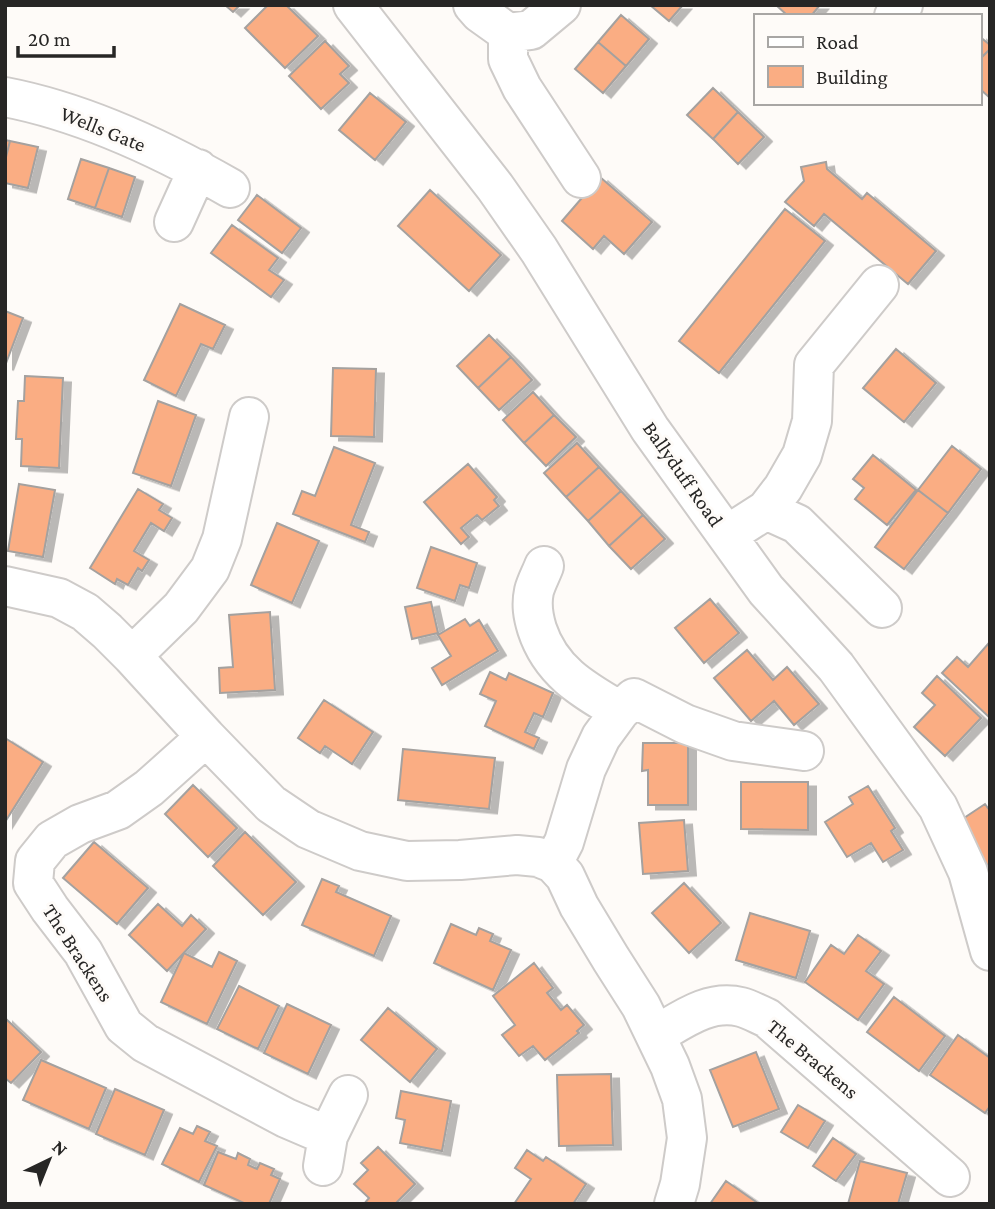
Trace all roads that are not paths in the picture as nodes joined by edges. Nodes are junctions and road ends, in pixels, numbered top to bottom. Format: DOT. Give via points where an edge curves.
graph roads {
  1 [pos="473,5"];
  2 [pos="561,5"];
  3 [pos="355,6"];
  4 [pos="508,33"];
  5 [pos="5,97"];
  6 [pos="198,169"];
  7 [pos="581,178"];
  8 [pos="230,188"];
  9 [pos="174,222"];
  10 [pos="879,285"];
  11 [pos="249,417"];
  12 [pos="766,510"];
  13 [pos="727,535"];
  14 [pos="544,566"];
  15 [pos="5,586"];
  16 [pos="882,608"];
  17 [pos="132,656"];
  18 [pos="620,711"];
  19 [pos="206,737"];
  20 [pos="804,751"];
  21 [pos="553,863"];
  22 [pos="990,951"];
  23 [pos="656,1035"];
  24 [pos="348,1095"];
  25 [pos="950,1177"];
  26 [pos="674,1204"];
  1 -- 4 [label="street"];
  2 -- 4 [label="street" via="531,30"];
  3 -- 13 [label="street, Ballyduff Road" via="495,187 650,429"];
  4 -- 7 [label="street" via="508,59 522,89"];
  5 -- 6 [label="street, Wells Gate" via="95,122"];
  6 -- 8 [label="street, Wells Gate"];
  6 -- 9 [label="street"];
  10 -- 12 [label="street" via="814,365 812,421 802,455"];
  11 -- 17 [label="street" via="222,539 210,569 181,608"];
  12 -- 13 [label="street"];
  12 -- 16 [label="street" via="797,524"];
  13 -- 22 [label="street, Ballyduff Road" via="766,590 836,667 938,807 968,872"];
  14 -- 18 [label="street" via="534,591 532,615 543,647 560,669"];
  15 -- 17 [label="street" via="58,598 85,612"];
  17 -- 19 [label="street"];
  18 -- 20 [label="street" via="634,698 685,724 733,741"];
  18 -- 21 [label="street" via="586,769"];
  19 -- 21 [label="street" via="271,804 308,829 360,851 407,861 517,855"];
  19 -- 24 [label="street, The Brackens" via="118,810 52,840 35,861 33,883 83,952 124,1026 145,1043 286,1118 325,1151"];
  21 -- 23 [label="street" via="565,876"];
  23 -- 25 [label="street, The Brackens" via="715,1005 740,1006 767,1018"];
  23 -- 26 [label="street" via="682,1099 687,1138"];
}
